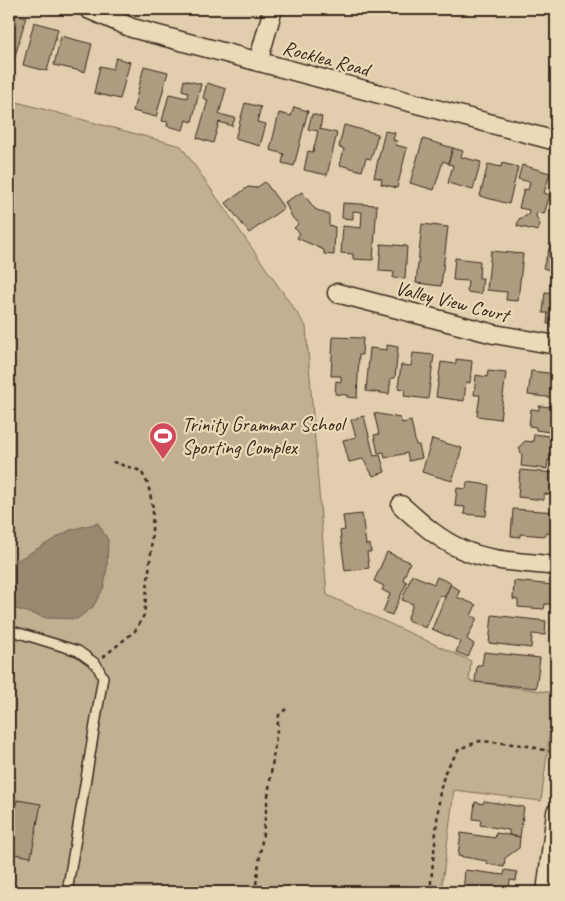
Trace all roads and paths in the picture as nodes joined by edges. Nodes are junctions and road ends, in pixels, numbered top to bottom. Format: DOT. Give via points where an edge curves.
graph roads {
  1 [pos="88,9"];
  2 [pos="273,9"];
  3 [pos="258,62"];
  4 [pos="556,141"];
  5 [pos="337,293"];
  6 [pos="556,345"];
  7 [pos="110,461"];
  8 [pos="402,505"];
  9 [pos="556,566"];
  10 [pos="9,630"];
  11 [pos="96,664"];
  12 [pos="286,709"];
  13 [pos="556,753"];
  14 [pos="556,812"];
  15 [pos="67,892"];
  16 [pos="255,892"];
  17 [pos="430,892"];
  18 [pos="546,892"];
  1 -- 3 [label="street, Rocklea Road" via="132,28"];
  2 -- 3 [label="street"];
  3 -- 4 [label="street, Rocklea Road"];
  5 -- 6 [label="street, Valley View Court" via="494,334"];
  7 -- 11 [label="path" via="141,471 148,484 153,508 151,553 144,615 135,631"];
  8 -- 9 [label="street" via="427,528 462,550"];
  10 -- 11 [label="lane" via="78,651"];
  11 -- 15 [label="lane" via="103,677"];
  12 -- 16 [label="path" via="279,715"];
  13 -- 17 [label="path" via="524,745 480,742 459,749 445,772 440,791"];
  14 -- 18 [label="street"];
}
